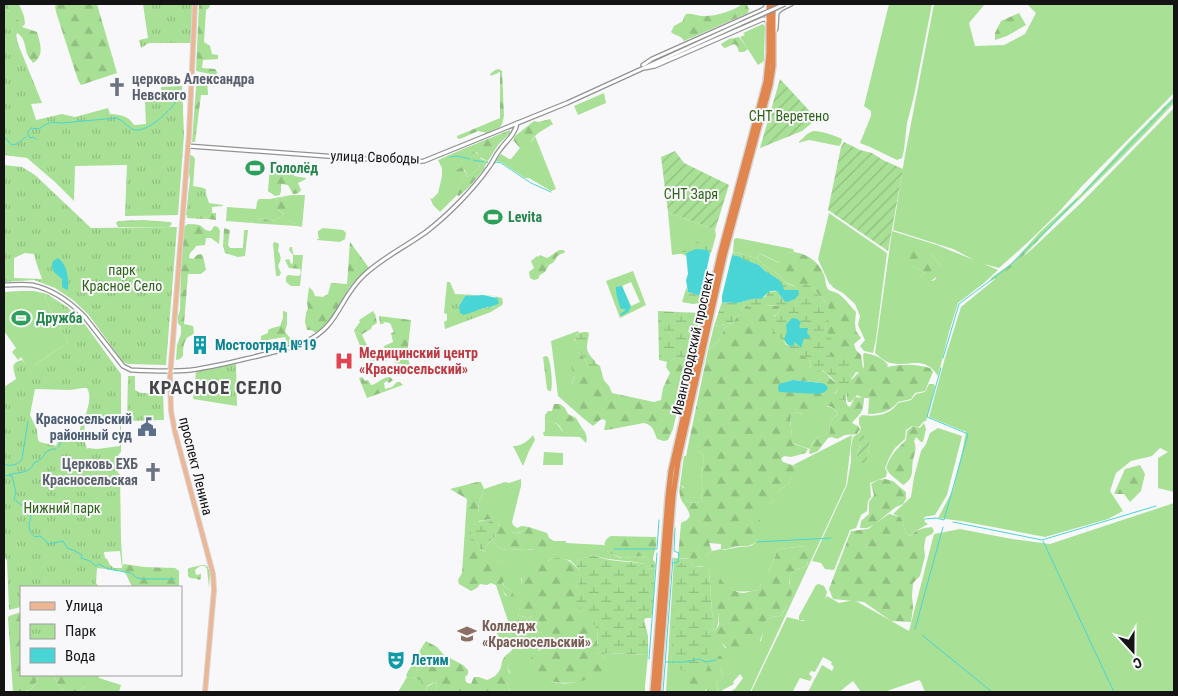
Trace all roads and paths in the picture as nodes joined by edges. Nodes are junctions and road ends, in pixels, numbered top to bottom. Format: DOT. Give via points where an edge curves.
graph roads {
  1 [pos="195,4"];
  2 [pos="768,4"];
  3 [pos="774,4"];
  4 [pos="785,4"];
  5 [pos="791,4"];
  6 [pos="772,34"];
  7 [pos="635,71"];
  8 [pos="517,123"];
  9 [pos="188,146"];
  10 [pos="4,285"];
  11 [pos="170,370"];
  12 [pos="205,692"];
  13 [pos="653,692"];
  14 [pos="658,692"];
  1 -- 9 [label="main road, проспект Ленина"];
  2 -- 6 [label="highway, Ивангородский проспект"];
  2 -- 7 [label="main road, улица Свободы" via="762,10 652,59"];
  3 -- 6 [label="highway, Ивангородский проспект"];
  4 -- 7 [label="main road, улица Свободы, bridge"];
  5 -- 6 [label="main road" via="777,13 776,30"];
  6 -- 7 [label="main road, улица Свободы" via="768,32 768,22 763,19 655,66"];
  6 -- 13 [label="highway, Ивангородский проспект" via="766,82 720,255 673,462"];
  6 -- 14 [label="highway, Ивангородский проспект" via="770,85 724,256 677,466"];
  7 -- 8 [label="main road, улица Свободы"];
  8 -- 9 [label="main road, улица Свободы" via="432,158 414,162"];
  8 -- 11 [label="main road" via="516,130 489,167 463,197 429,229 365,274 333,321 320,334 283,350 195,369"];
  9 -- 11 [label="main road, проспект Ленина"];
  10 -- 11 [label="main road" via="37,286 64,299 84,316 127,369"];
  11 -- 12 [label="main road, проспект Ленина" via="175,432 213,574"];
}
